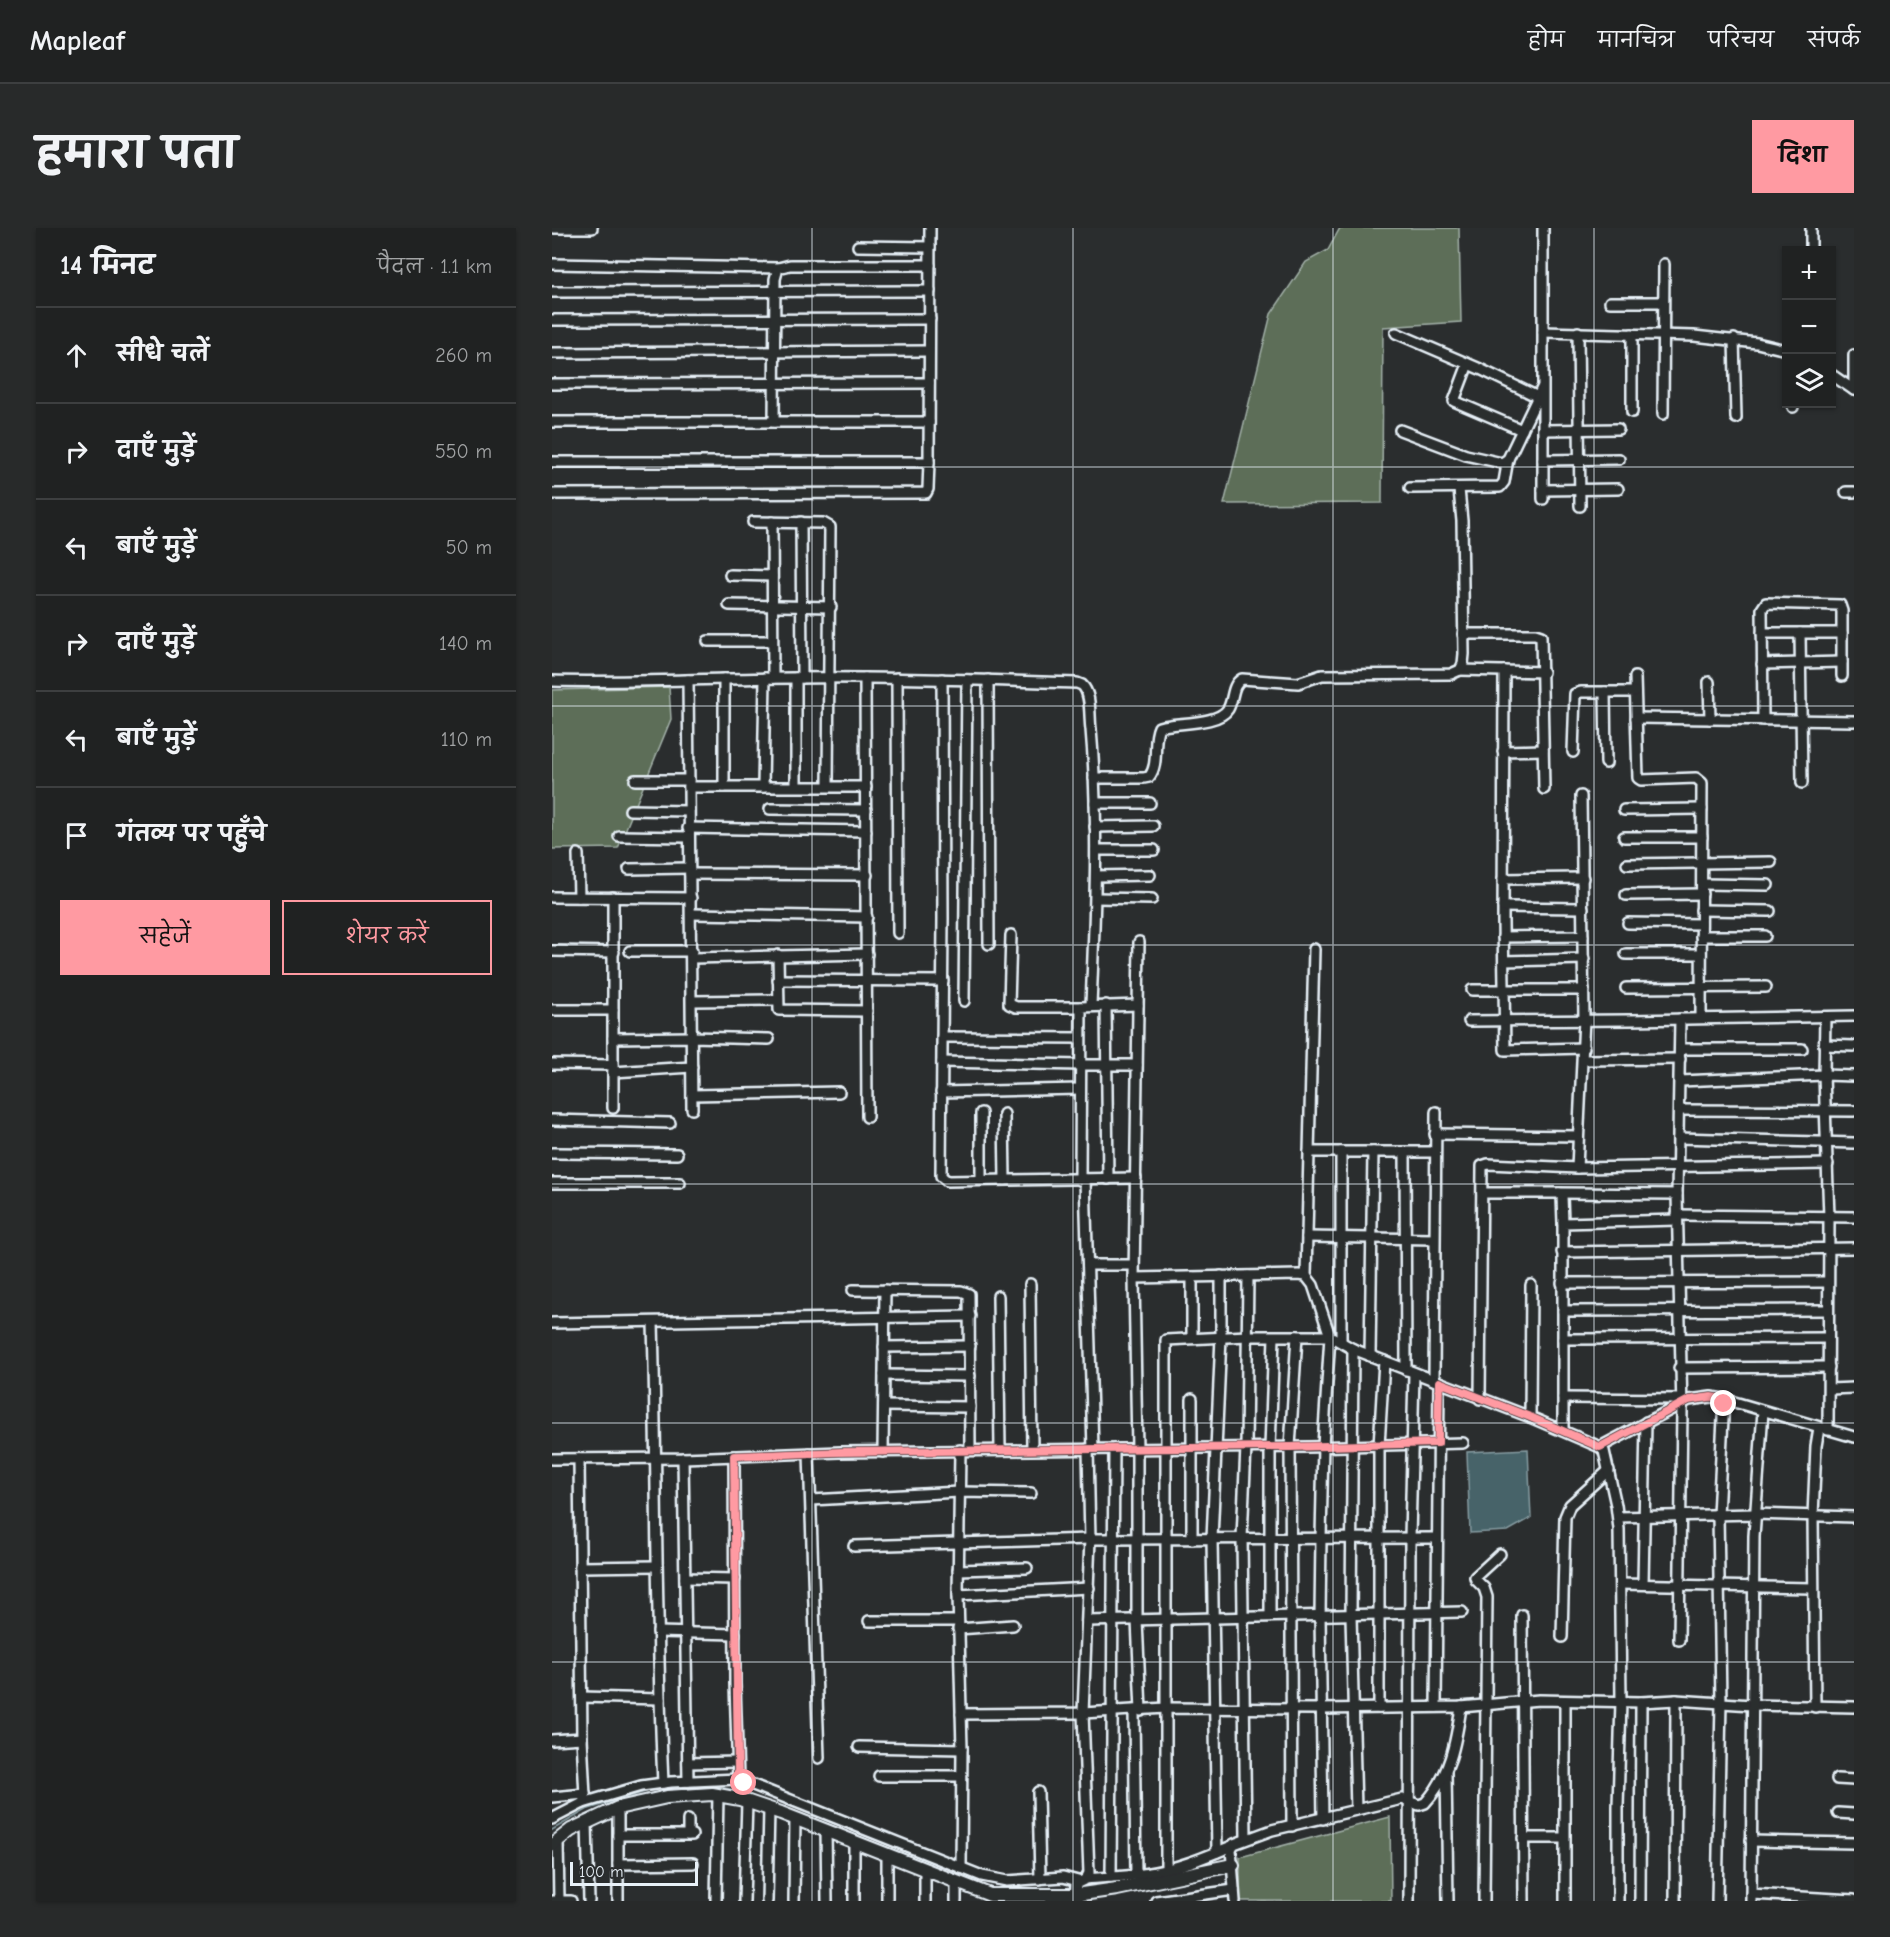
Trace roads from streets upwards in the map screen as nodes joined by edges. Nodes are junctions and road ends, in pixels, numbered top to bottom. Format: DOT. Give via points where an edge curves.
graph roads {
  1 [pos="552,228"];
  2 [pos="592,228"];
  3 [pos="930,228"];
  4 [pos="1543,228"];
  5 [pos="1811,228"];
  6 [pos="858,246"];
  7 [pos="1811,246"];
  8 [pos="930,247"];
  9 [pos="552,264"];
  10 [pos="1664,264"];
  11 [pos="930,265"];
  12 [pos="778,268"];
  13 [pos="774,291"];
  14 [pos="930,291"];
  15 [pos="552,292"];
  16 [pos="1663,302"];
  17 [pos="1610,303"];
  18 [pos="930,319"];
  19 [pos="552,320"];
  20 [pos="774,320"];
  21 [pos="1543,332"];
  22 [pos="1578,332"];
  23 [pos="1396,333"];
  24 [pos="1632,334"];
  25 [pos="1663,335"];
  26 [pos="1734,339"];
  27 [pos="1782,349"];
  28 [pos="929,351"];
  29 [pos="774,352"];
  30 [pos="552,353"];
  31 [pos="1854,355"];
  32 [pos="1468,364"];
  33 [pos="1836,378"];
  34 [pos="774,383"];
  35 [pos="929,383"];
  36 [pos="552,384"];
  37 [pos="1543,386"];
  38 [pos="1854,390"];
  39 [pos="1538,397"];
  40 [pos="1632,412"];
  41 [pos="1663,414"];
  42 [pos="1736,418"];
  43 [pos="552,422"];
  44 [pos="774,422"];
  45 [pos="929,422"];
  46 [pos="1579,429"];
  47 [pos="1618,429"];
  48 [pos="1400,430"];
  49 [pos="1522,430"];
  50 [pos="1543,430"];
  51 [pos="1508,459"];
  52 [pos="1619,459"];
  53 [pos="1543,460"];
  54 [pos="1580,460"];
  55 [pos="552,462"];
  56 [pos="929,462"];
  57 [pos="1410,488"];
  58 [pos="1459,489"];
  59 [pos="1580,489"];
  60 [pos="1617,489"];
  61 [pos="552,494"];
  62 [pos="1580,506"];
  63 [pos="753,522"];
  64 [pos="772,522"];
  65 [pos="801,522"];
  66 [pos="730,575"];
  67 [pos="772,576"];
  68 [pos="729,605"];
  69 [pos="772,606"];
  70 [pos="802,607"];
  71 [pos="831,607"];
  72 [pos="1762,633"];
  73 [pos="1800,633"];
  74 [pos="1842,633"];
  75 [pos="1463,634"];
  76 [pos="708,641"];
  77 [pos="772,641"];
  78 [pos="1842,662"];
  79 [pos="1800,663"];
  80 [pos="1762,664"];
  81 [pos="1460,670"];
  82 [pos="1504,671"];
  83 [pos="1543,672"];
  84 [pos="1842,676"];
  85 [pos="1635,677"];
  86 [pos="769,678"];
  87 [pos="799,678"];
  88 [pos="830,678"];
  89 [pos="865,678"];
  90 [pos="897,678"];
  91 [pos="724,679"];
  92 [pos="942,679"];
  93 [pos="688,680"];
  94 [pos="967,680"];
  95 [pos="988,680"];
  96 [pos="552,681"];
  97 [pos="1709,682"];
  98 [pos="1605,692"];
  99 [pos="1635,692"];
  100 [pos="1636,718"];
  101 [pos="1710,719"];
  102 [pos="1763,720"];
  103 [pos="1801,721"];
  104 [pos="1854,721"];
  105 [pos="1543,750"];
  106 [pos="1503,751"];
  107 [pos="1574,752"];
  108 [pos="1606,763"];
  109 [pos="1094,778"];
  110 [pos="635,780"];
  111 [pos="1802,783"];
  112 [pos="689,784"];
  113 [pos="796,786"];
  114 [pos="828,786"];
  115 [pos="724,787"];
  116 [pos="764,787"];
  117 [pos="866,787"];
  118 [pos="1544,789"];
  119 [pos="1581,795"];
  120 [pos="1095,803"];
  121 [pos="1150,803"];
  122 [pos="770,809"];
  123 [pos="1702,809"];
  124 [pos="630,810"];
  125 [pos="866,810"];
  126 [pos="1624,810"];
  127 [pos="688,811"];
  128 [pos="1153,826"];
  129 [pos="1095,827"];
  130 [pos="866,831"];
  131 [pos="688,833"];
  132 [pos="620,836"];
  133 [pos="1624,837"];
  134 [pos="1702,837"];
  135 [pos="1096,850"];
  136 [pos="1154,850"];
  137 [pos="578,854"];
  138 [pos="1771,862"];
  139 [pos="1627,864"];
  140 [pos="1702,864"];
  141 [pos="629,869"];
  142 [pos="690,871"];
  143 [pos="867,875"];
  144 [pos="1150,875"];
  145 [pos="1096,876"];
  146 [pos="1583,878"];
  147 [pos="1503,879"];
  148 [pos="1768,885"];
  149 [pos="1702,889"];
  150 [pos="1626,895"];
  151 [pos="552,897"];
  152 [pos="579,897"];
  153 [pos="613,897"];
  154 [pos="691,898"];
  155 [pos="1096,898"];
  156 [pos="1152,899"];
  157 [pos="1503,907"];
  158 [pos="1583,908"];
  159 [pos="1701,910"];
  160 [pos="1770,910"];
  161 [pos="691,914"];
  162 [pos="867,917"];
  163 [pos="1628,923"];
  164 [pos="1701,924"];
  165 [pos="898,933"];
  166 [pos="1011,935"];
  167 [pos="1583,936"];
  168 [pos="1701,936"];
  169 [pos="1765,936"];
  170 [pos="1503,937"];
  171 [pos="1139,942"];
  172 [pos="989,944"];
  173 [pos="1314,949"];
  174 [pos="552,951"];
  175 [pos="630,951"];
  176 [pos="614,952"];
  177 [pos="692,954"];
  178 [pos="867,954"];
  179 [pos="1626,954"];
  180 [pos="1701,954"];
  181 [pos="778,955"];
  182 [pos="1584,959"];
  183 [pos="1504,961"];
  184 [pos="778,980"];
  185 [pos="867,980"];
  186 [pos="943,981"];
  187 [pos="1701,987"];
  188 [pos="1766,987"];
  189 [pos="1626,988"];
  190 [pos="1505,989"];
  191 [pos="1472,990"];
  192 [pos="1584,990"];
  193 [pos="778,1000"];
  194 [pos="693,1001"];
  195 [pos="964,1002"];
  196 [pos="1106,1005"];
  197 [pos="1138,1005"];
  198 [pos="1086,1006"];
  199 [pos="552,1010"];
  200 [pos="614,1010"];
  201 [pos="867,1011"];
  202 [pos="1854,1016"];
  203 [pos="1825,1017"];
  204 [pos="1701,1018"];
  205 [pos="1584,1019"];
  206 [pos="1680,1019"];
  207 [pos="1505,1020"];
  208 [pos="1469,1021"];
  209 [pos="692,1037"];
  210 [pos="942,1037"];
  211 [pos="613,1038"];
  212 [pos="1080,1038"];
  213 [pos="769,1039"];
  214 [pos="1824,1045"];
  215 [pos="1854,1046"];
  216 [pos="1584,1048"];
  217 [pos="1680,1049"];
  218 [pos="1802,1050"];
  219 [pos="1680,1059"];
  220 [pos="1583,1060"];
  221 [pos="942,1062"];
  222 [pos="552,1064"];
  223 [pos="1080,1065"];
  224 [pos="1107,1065"];
  225 [pos="1137,1065"];
  226 [pos="692,1067"];
  227 [pos="613,1068"];
  228 [pos="1824,1075"];
  229 [pos="1854,1076"];
  230 [pos="1680,1081"];
  231 [pos="1080,1089"];
  232 [pos="838,1092"];
  233 [pos="941,1092"];
  234 [pos="692,1095"];
  235 [pos="613,1108"];
  236 [pos="692,1109"];
  237 [pos="1680,1110"];
  238 [pos="1825,1111"];
  239 [pos="1854,1111"];
  240 [pos="1436,1112"];
  241 [pos="981,1113"];
  242 [pos="1005,1114"];
  243 [pos="867,1117"];
  244 [pos="552,1120"];
  245 [pos="670,1123"];
  246 [pos="1435,1134"];
  247 [pos="1578,1136"];
  248 [pos="1678,1138"];
  249 [pos="1827,1143"];
  250 [pos="1854,1143"];
  251 [pos="1309,1152"];
  252 [pos="1341,1152"];
  253 [pos="1373,1152"];
  254 [pos="1435,1152"];
  255 [pos="552,1153"];
  256 [pos="1405,1153"];
  257 [pos="677,1154"];
  258 [pos="1828,1164"];
  259 [pos="1677,1166"];
  260 [pos="1577,1168"];
  261 [pos="1136,1178"];
  262 [pos="1083,1179"];
  263 [pos="1107,1179"];
  264 [pos="981,1180"];
  265 [pos="1005,1180"];
  266 [pos="552,1183"];
  267 [pos="680,1183"];
  268 [pos="1482,1192"];
  269 [pos="1559,1193"];
  270 [pos="1677,1194"];
  271 [pos="1829,1216"];
  272 [pos="1854,1217"];
  273 [pos="1677,1218"];
  274 [pos="1563,1223"];
  275 [pos="1307,1237"];
  276 [pos="1341,1238"];
  277 [pos="1371,1238"];
  278 [pos="1404,1239"];
  279 [pos="1434,1239"];
  280 [pos="1829,1247"];
  281 [pos="1854,1248"];
  282 [pos="1678,1250"];
  283 [pos="1562,1252"];
  284 [pos="1088,1265"];
  285 [pos="1134,1265"];
  286 [pos="1221,1276"];
  287 [pos="1248,1276"];
  288 [pos="1306,1276"];
  289 [pos="1192,1277"];
  290 [pos="1134,1278"];
  291 [pos="1828,1282"];
  292 [pos="1562,1283"];
  293 [pos="1678,1283"];
  294 [pos="1030,1284"];
  295 [pos="1531,1285"];
  296 [pos="853,1290"];
  297 [pos="885,1290"];
  298 [pos="998,1296"];
  299 [pos="1679,1309"];
  300 [pos="1828,1310"];
  301 [pos="1563,1311"];
  302 [pos="970,1316"];
  303 [pos="885,1319"];
  304 [pos="653,1322"];
  305 [pos="552,1323"];
  306 [pos="1248,1336"];
  307 [pos="1274,1336"];
  308 [pos="1297,1336"];
  309 [pos="1330,1336"];
  310 [pos="1221,1337"];
  311 [pos="1192,1338"];
  312 [pos="1828,1338"];
  313 [pos="1563,1339"];
  314 [pos="1680,1340"];
  315 [pos="1341,1341"];
  316 [pos="970,1346"];
  317 [pos="884,1347"];
  318 [pos="1353,1348"];
  319 [pos="1370,1356"];
  320 [pos="1384,1361"];
  321 [pos="1829,1367"];
  322 [pos="1679,1368"];
  323 [pos="1410,1371"];
  324 [pos="884,1375"];
  325 [pos="970,1376"];
  326 [pos="1436,1381"];
  327 [pos="1854,1388"];
  328 [pos="1829,1389"];
  329 [pos="1563,1398"];
  330 [pos="1192,1399"];
  331 [pos="1480,1399"];
  332 [pos="1724,1402"];
  333 [pos="884,1406"];
  334 [pos="970,1407"];
  335 [pos="1681,1408"];
  336 [pos="1762,1414"];
  337 [pos="1530,1417"];
  338 [pos="1646,1429"];
  339 [pos="1563,1430"];
  340 [pos="1822,1430"];
  341 [pos="1854,1437"];
  342 [pos="1438,1443"];
  343 [pos="1463,1443"];
  344 [pos="1412,1444"];
  345 [pos="1323,1446"];
  346 [pos="1353,1446"];
  347 [pos="1379,1446"];
  348 [pos="1246,1447"];
  349 [pos="1290,1447"];
  350 [pos="1192,1448"];
  351 [pos="1216,1448"];
  352 [pos="1270,1448"];
  353 [pos="1032,1449"];
  354 [pos="1091,1449"];
  355 [pos="1114,1449"];
  356 [pos="1137,1449"];
  357 [pos="1166,1449"];
  358 [pos="1602,1449"];
  359 [pos="960,1450"];
  360 [pos="970,1450"];
  361 [pos="1000,1450"];
  362 [pos="883,1452"];
  363 [pos="809,1453"];
  364 [pos="734,1456"];
  365 [pos="657,1458"];
  366 [pos="683,1458"];
  367 [pos="552,1459"];
  368 [pos="579,1459"];
  369 [pos="1608,1468"];
  370 [pos="959,1492"];
  371 [pos="1031,1493"];
  372 [pos="811,1500"];
  373 [pos="1755,1514"];
  374 [pos="1718,1515"];
  375 [pos="1680,1516"];
  376 [pos="1813,1516"];
  377 [pos="1618,1517"];
  378 [pos="1645,1517"];
  379 [pos="1854,1517"];
  380 [pos="1242,1538"];
  381 [pos="1270,1538"];
  382 [pos="1291,1538"];
  383 [pos="1321,1538"];
  384 [pos="1351,1538"];
  385 [pos="1378,1538"];
  386 [pos="1410,1538"];
  387 [pos="1437,1538"];
  388 [pos="1090,1539"];
  389 [pos="1192,1539"];
  390 [pos="1212,1539"];
  391 [pos="1115,1540"];
  392 [pos="1137,1540"];
  393 [pos="1164,1540"];
  394 [pos="960,1544"];
  395 [pos="854,1546"];
  396 [pos="1500,1554"];
  397 [pos="657,1566"];
  398 [pos="580,1568"];
  399 [pos="1027,1568"];
  400 [pos="958,1570"];
  401 [pos="685,1578"];
  402 [pos="735,1579"];
  403 [pos="1620,1584"];
  404 [pos="1643,1584"];
  405 [pos="1680,1585"];
  406 [pos="1755,1585"];
  407 [pos="1719,1586"];
  408 [pos="1089,1588"];
  409 [pos="1813,1588"];
  410 [pos="958,1595"];
  411 [pos="1462,1612"];
  412 [pos="1411,1614"];
  413 [pos="1437,1614"];
  414 [pos="1522,1615"];
  415 [pos="1270,1616"];
  416 [pos="1290,1616"];
  417 [pos="1320,1616"];
  418 [pos="1351,1616"];
  419 [pos="1379,1616"];
  420 [pos="1212,1617"];
  421 [pos="1243,1617"];
  422 [pos="1165,1618"];
  423 [pos="1113,1620"];
  424 [pos="1137,1620"];
  425 [pos="869,1621"];
  426 [pos="1087,1621"];
  427 [pos="958,1625"];
  428 [pos="1013,1625"];
  429 [pos="658,1632"];
  430 [pos="686,1633"];
  431 [pos="735,1634"];
  432 [pos="1562,1638"];
  433 [pos="1679,1640"];
  434 [pos="582,1697"];
  435 [pos="660,1699"];
  436 [pos="1676,1700"];
  437 [pos="1522,1701"];
  438 [pos="1565,1701"];
  439 [pos="1621,1701"];
  440 [pos="1641,1702"];
  441 [pos="1720,1702"];
  442 [pos="1487,1704"];
  443 [pos="1752,1705"];
  444 [pos="1411,1707"];
  445 [pos="1436,1707"];
  446 [pos="1455,1707"];
  447 [pos="1815,1707"];
  448 [pos="1854,1707"];
  449 [pos="1166,1708"];
  450 [pos="1215,1708"];
  451 [pos="1246,1708"];
  452 [pos="1353,1708"];
  453 [pos="1379,1708"];
  454 [pos="1291,1709"];
  455 [pos="1321,1709"];
  456 [pos="1137,1711"];
  457 [pos="1111,1712"];
  458 [pos="1083,1713"];
  459 [pos="961,1714"];
  460 [pos="582,1738"];
  461 [pos="552,1740"];
  462 [pos="860,1747"];
  463 [pos="962,1749"];
  464 [pos="819,1758"];
  465 [pos="688,1762"];
  466 [pos="737,1762"];
  467 [pos="1446,1772"];
  468 [pos="879,1776"];
  469 [pos="961,1776"];
  470 [pos="738,1779"];
  471 [pos="1837,1779"];
  472 [pos="1854,1780"];
  473 [pos="688,1781"];
  474 [pos="663,1783"];
  475 [pos="1038,1792"];
  476 [pos="718,1795"];
  477 [pos="552,1797"];
  478 [pos="584,1798"];
  479 [pos="747,1802"];
  480 [pos="1412,1802"];
  481 [pos="618,1808"];
  482 [pos="771,1809"];
  483 [pos="1356,1810"];
  484 [pos="1838,1814"];
  485 [pos="1854,1814"];
  486 [pos="795,1818"];
  487 [pos="552,1819"];
  488 [pos="1323,1819"];
  489 [pos="688,1820"];
  490 [pos="587,1822"];
  491 [pos="1292,1826"];
  492 [pos="826,1830"];
  493 [pos="618,1835"];
  494 [pos="1246,1838"];
  495 [pos="1523,1838"];
  496 [pos="1564,1838"];
  497 [pos="854,1841"];
  498 [pos="1751,1841"];
  499 [pos="555,1842"];
  500 [pos="1854,1843"];
  501 [pos="1217,1852"];
  502 [pos="887,1854"];
  503 [pos="1232,1856"];
  504 [pos="693,1863"];
  505 [pos="618,1864"];
  506 [pos="961,1868"];
  507 [pos="925,1869"];
  508 [pos="1166,1870"];
  509 [pos="1136,1875"];
  510 [pos="1111,1877"];
  511 [pos="1040,1879"];
  512 [pos="956,1882"];
  513 [pos="1078,1888"];
  514 [pos="1234,1890"];
  515 [pos="985,1897"];
  516 [pos="1751,1898"];
  517 [pos="1854,1900"];
  518 [pos="552,1901"];
  519 [pos="559,1901"];
  520 [pos="571,1901"];
  521 [pos="589,1901"];
  522 [pos="618,1901"];
  523 [pos="716,1901"];
  524 [pos="744,1901"];
  525 [pos="767,1901"];
  526 [pos="774,1901"];
  527 [pos="794,1901"];
  528 [pos="827,1901"];
  529 [pos="855,1901"];
  530 [pos="887,1901"];
  531 [pos="925,1901"];
  532 [pos="956,1901"];
  533 [pos="1156,1901"];
  534 [pos="1234,1901"];
  535 [pos="1409,1901"];
  536 [pos="1448,1901"];
  537 [pos="1484,1901"];
  538 [pos="1524,1901"];
  539 [pos="1565,1901"];
  540 [pos="1618,1901"];
  541 [pos="1640,1901"];
  542 [pos="1675,1901"];
  543 [pos="1717,1901"];
  1 -- 2 [label="street"];
  3 -- 8 [label="street"];
  4 -- 21 [label="street"];
  5 -- 7 [label="street"];
  6 -- 8 [label="street"];
  8 -- 11 [label="street"];
  9 -- 12 [label="street"];
  10 -- 16 [label="street"];
  11 -- 12 [label="street"];
  11 -- 14 [label="street"];
  12 -- 13 [label="street"];
  13 -- 14 [label="street"];
  13 -- 15 [label="street"];
  13 -- 20 [label="street"];
  14 -- 18 [label="street"];
  16 -- 17 [label="street"];
  16 -- 25 [label="street"];
  18 -- 20 [label="street"];
  18 -- 28 [label="street"];
  19 -- 20 [label="street"];
  20 -- 29 [label="street"];
  21 -- 22 [label="street"];
  21 -- 37 [label="street"];
  22 -- 24 [label="street"];
  22 -- 46 [label="street"];
  23 -- 32 [label="street"];
  24 -- 25 [label="street"];
  24 -- 40 [label="street"];
  25 -- 26 [label="street"];
  25 -- 41 [label="street"];
  26 -- 27 [label="street"];
  26 -- 42 [label="street"];
  28 -- 29 [label="street"];
  28 -- 35 [label="street"];
  29 -- 30 [label="street"];
  29 -- 34 [label="street"];
  31 -- 38 [label="street"];
  32 -- 39 [label="street"];
  32 -- 49 [label="street" via="1454,401"];
  33 -- 38 [label="street"];
  34 -- 35 [label="street"];
  34 -- 36 [label="street"];
  34 -- 44 [label="street"];
  35 -- 45 [label="street"];
  37 -- 39 [label="street"];
  37 -- 50 [label="street"];
  39 -- 49 [label="street"];
  43 -- 44 [label="street"];
  44 -- 45 [label="street"];
  45 -- 56 [label="street"];
  46 -- 47 [label="street"];
  46 -- 50 [label="street"];
  46 -- 54 [label="street"];
  48 -- 51 [label="street" via="1466,455 1498,463"];
  49 -- 51 [label="street"];
  50 -- 53 [label="street"];
  51 -- 58 [label="street" via="1500,487"];
  52 -- 54 [label="street"];
  53 -- 54 [label="street"];
  53 -- 59 [label="street" via="1543,495"];
  54 -- 59 [label="street"];
  55 -- 56 [label="street"];
  56 -- 61 [label="street" via="928,489 924,493"];
  57 -- 58 [label="street"];
  58 -- 75 [label="street"];
  59 -- 60 [label="street"];
  59 -- 62 [label="street"];
  63 -- 64 [label="street"];
  64 -- 65 [label="street"];
  64 -- 67 [label="street"];
  65 -- 70 [label="street"];
  65 -- 71 [label="street" via="830,526"];
  66 -- 67 [label="street"];
  67 -- 69 [label="street"];
  68 -- 69 [label="street"];
  69 -- 70 [label="street"];
  69 -- 77 [label="street"];
  70 -- 71 [label="street"];
  70 -- 87 [label="street"];
  71 -- 88 [label="street"];
  72 -- 73 [label="street"];
  72 -- 74 [label="street" via="1763,605 1771,602 1840,605"];
  72 -- 80 [label="street"];
  73 -- 74 [label="street"];
  73 -- 79 [label="street"];
  74 -- 78 [label="street"];
  75 -- 81 [label="street"];
  75 -- 83 [label="street" via="1539,634 1543,641"];
  76 -- 77 [label="street"];
  77 -- 86 [label="street"];
  78 -- 79 [label="street"];
  78 -- 84 [label="street"];
  79 -- 80 [label="street"];
  79 -- 103 [label="street"];
  80 -- 102 [label="street"];
  81 -- 82 [label="street"];
  81 -- 109 [label="street" via="1451,674 1323,675 1298,683 1242,679 1236,683 1224,714 1159,727 1154,769 1149,777"];
  82 -- 83 [label="street"];
  82 -- 106 [label="street"];
  83 -- 105 [label="street"];
  85 -- 99 [label="street"];
  86 -- 87 [label="street"];
  86 -- 91 [label="street"];
  86 -- 116 [label="street"];
  87 -- 88 [label="street"];
  87 -- 113 [label="street"];
  88 -- 89 [label="street"];
  88 -- 114 [label="street"];
  89 -- 90 [label="street"];
  89 -- 117 [label="street"];
  90 -- 92 [label="street"];
  90 -- 165 [label="street"];
  91 -- 93 [label="street"];
  91 -- 115 [label="street"];
  92 -- 94 [label="street"];
  92 -- 186 [label="street"];
  93 -- 96 [label="street"];
  93 -- 112 [label="street"];
  94 -- 95 [label="street"];
  94 -- 195 [label="street"];
  95 -- 109 [label="street" via="1082,685 1087,694"];
  95 -- 172 [label="street"];
  97 -- 101 [label="street"];
  98 -- 99 [label="street"];
  98 -- 107 [label="street" via="1575,694"];
  98 -- 108 [label="street"];
  99 -- 100 [label="street"];
  100 -- 101 [label="street"];
  100 -- 123 [label="street" via="1638,778 1696,778 1700,780"];
  101 -- 102 [label="street"];
  102 -- 103 [label="street"];
  103 -- 104 [label="street"];
  103 -- 111 [label="street"];
  105 -- 106 [label="street"];
  105 -- 118 [label="street"];
  106 -- 147 [label="street"];
  109 -- 120 [label="street"];
  110 -- 112 [label="street"];
  112 -- 115 [label="street"];
  112 -- 127 [label="street"];
  113 -- 114 [label="street"];
  113 -- 116 [label="street"];
  114 -- 117 [label="street"];
  115 -- 116 [label="street"];
  117 -- 125 [label="street"];
  119 -- 146 [label="street"];
  120 -- 121 [label="street"];
  120 -- 129 [label="street"];
  122 -- 125 [label="street"];
  123 -- 126 [label="street"];
  123 -- 134 [label="street"];
  124 -- 127 [label="street"];
  125 -- 130 [label="street"];
  127 -- 131 [label="street"];
  128 -- 129 [label="street"];
  129 -- 135 [label="street"];
  130 -- 131 [label="street"];
  130 -- 143 [label="street"];
  131 -- 132 [label="street"];
  131 -- 142 [label="street"];
  133 -- 134 [label="street"];
  134 -- 140 [label="street"];
  135 -- 136 [label="street"];
  135 -- 145 [label="street"];
  137 -- 152 [label="street"];
  138 -- 140 [label="street"];
  139 -- 140 [label="street"];
  140 -- 149 [label="street"];
  141 -- 142 [label="street"];
  142 -- 143 [label="street"];
  142 -- 154 [label="street"];
  143 -- 162 [label="street"];
  144 -- 145 [label="street"];
  145 -- 155 [label="street"];
  146 -- 147 [label="street"];
  146 -- 158 [label="street"];
  147 -- 157 [label="street"];
  148 -- 149 [label="street"];
  149 -- 150 [label="street"];
  149 -- 159 [label="street"];
  151 -- 152 [label="street"];
  152 -- 153 [label="street"];
  153 -- 154 [label="street"];
  153 -- 176 [label="street"];
  154 -- 161 [label="street"];
  155 -- 156 [label="street"];
  155 -- 198 [label="street"];
  157 -- 158 [label="street"];
  157 -- 170 [label="street"];
  158 -- 167 [label="street"];
  159 -- 160 [label="street"];
  159 -- 164 [label="street"];
  161 -- 162 [label="street"];
  161 -- 177 [label="street"];
  162 -- 178 [label="street"];
  163 -- 164 [label="street"];
  164 -- 168 [label="street"];
  166 -- 198 [label="street" via="1009,1004"];
  167 -- 170 [label="street"];
  167 -- 182 [label="street"];
  168 -- 169 [label="street"];
  168 -- 180 [label="street"];
  170 -- 183 [label="street"];
  171 -- 197 [label="street"];
  173 -- 251 [label="street"];
  174 -- 176 [label="street"];
  175 -- 177 [label="street"];
  176 -- 200 [label="street"];
  177 -- 181 [label="street"];
  177 -- 194 [label="street"];
  178 -- 181 [label="street"];
  178 -- 185 [label="street"];
  179 -- 180 [label="street"];
  180 -- 187 [label="street"];
  181 -- 184 [label="street"];
  182 -- 183 [label="street"];
  182 -- 192 [label="street"];
  183 -- 190 [label="street"];
  184 -- 185 [label="street"];
  184 -- 193 [label="street"];
  185 -- 186 [label="street"];
  185 -- 201 [label="street"];
  186 -- 210 [label="street"];
  187 -- 188 [label="street"];
  187 -- 189 [label="street"];
  187 -- 204 [label="street"];
  190 -- 191 [label="street"];
  190 -- 192 [label="street"];
  190 -- 207 [label="street"];
  192 -- 205 [label="street"];
  193 -- 194 [label="street"];
  193 -- 201 [label="street" via="782,1011"];
  194 -- 209 [label="street"];
  196 -- 197 [label="street"];
  196 -- 198 [label="street"];
  196 -- 224 [label="street"];
  197 -- 225 [label="street"];
  198 -- 212 [label="street"];
  199 -- 200 [label="street"];
  200 -- 211 [label="street"];
  201 -- 243 [label="street"];
  202 -- 203 [label="street"];
  203 -- 204 [label="street"];
  203 -- 214 [label="street"];
  204 -- 206 [label="street"];
  205 -- 206 [label="street"];
  205 -- 207 [label="street"];
  205 -- 216 [label="street"];
  206 -- 217 [label="street"];
  207 -- 208 [label="street"];
  207 -- 216 [label="street" via="1505,1050"];
  209 -- 211 [label="street"];
  209 -- 213 [label="street"];
  209 -- 226 [label="street"];
  210 -- 212 [label="street"];
  210 -- 221 [label="street"];
  211 -- 227 [label="street"];
  212 -- 223 [label="street"];
  214 -- 215 [label="street"];
  214 -- 228 [label="street"];
  216 -- 220 [label="street"];
  217 -- 218 [label="street"];
  217 -- 219 [label="street"];
  219 -- 220 [label="street"];
  219 -- 230 [label="street"];
  220 -- 247 [label="street"];
  221 -- 223 [label="street"];
  221 -- 233 [label="street"];
  222 -- 227 [label="street"];
  223 -- 224 [label="street"];
  223 -- 231 [label="street"];
  224 -- 225 [label="street"];
  224 -- 263 [label="street"];
  225 -- 261 [label="street"];
  226 -- 227 [label="street"];
  226 -- 234 [label="street"];
  227 -- 235 [label="street"];
  228 -- 229 [label="street"];
  228 -- 230 [label="street"];
  228 -- 238 [label="street"];
  230 -- 237 [label="street"];
  231 -- 233 [label="street"];
  231 -- 262 [label="street"];
  232 -- 234 [label="street"];
  233 -- 264 [label="street" via="941,1176 947,1181"];
  234 -- 236 [label="street"];
  237 -- 238 [label="street"];
  237 -- 248 [label="street"];
  238 -- 239 [label="street"];
  238 -- 249 [label="street"];
  240 -- 246 [label="street"];
  241 -- 264 [label="street"];
  242 -- 265 [label="street"];
  244 -- 245 [label="street"];
  246 -- 247 [label="street"];
  246 -- 254 [label="street"];
  247 -- 260 [label="street"];
  248 -- 249 [label="street"];
  248 -- 259 [label="street"];
  249 -- 250 [label="street"];
  249 -- 258 [label="street"];
  251 -- 252 [label="street"];
  251 -- 275 [label="street"];
  252 -- 253 [label="street"];
  252 -- 276 [label="street"];
  253 -- 256 [label="street"];
  253 -- 277 [label="street"];
  254 -- 256 [label="street"];
  254 -- 279 [label="street"];
  255 -- 257 [label="street"];
  256 -- 278 [label="street"];
  258 -- 259 [label="street"];
  258 -- 271 [label="street"];
  259 -- 260 [label="street"];
  259 -- 270 [label="street"];
  260 -- 268 [label="street" via="1484,1164"];
  261 -- 263 [label="street"];
  261 -- 285 [label="street"];
  262 -- 263 [label="street"];
  262 -- 265 [label="street"];
  262 -- 284 [label="street"];
  264 -- 265 [label="street"];
  266 -- 267 [label="street"];
  268 -- 269 [label="street"];
  268 -- 331 [label="street"];
  269 -- 270 [label="street"];
  269 -- 274 [label="street"];
  270 -- 273 [label="street"];
  271 -- 272 [label="street"];
  271 -- 273 [label="street"];
  271 -- 280 [label="street"];
  273 -- 274 [label="street"];
  273 -- 282 [label="street"];
  274 -- 283 [label="street"];
  275 -- 276 [label="street"];
  275 -- 288 [label="street"];
  276 -- 277 [label="street"];
  276 -- 315 [label="street"];
  277 -- 278 [label="street"];
  277 -- 319 [label="street"];
  278 -- 279 [label="street"];
  278 -- 323 [label="street"];
  279 -- 326 [label="street"];
  280 -- 281 [label="street"];
  280 -- 282 [label="street"];
  280 -- 291 [label="street"];
  282 -- 283 [label="street"];
  282 -- 293 [label="street"];
  283 -- 292 [label="street"];
  284 -- 285 [label="street"];
  284 -- 354 [label="street"];
  285 -- 290 [label="street"];
  286 -- 287 [label="street"];
  286 -- 289 [label="street"];
  286 -- 310 [label="street"];
  287 -- 288 [label="street"];
  287 -- 306 [label="street"];
  288 -- 309 [label="street" via="1313,1285"];
  289 -- 290 [label="street"];
  289 -- 311 [label="street"];
  290 -- 356 [label="street"];
  291 -- 293 [label="street"];
  291 -- 300 [label="street"];
  292 -- 293 [label="street"];
  292 -- 301 [label="street"];
  293 -- 299 [label="street"];
  294 -- 353 [label="street"];
  295 -- 337 [label="street"];
  296 -- 297 [label="street"];
  297 -- 302 [label="street" via="966,1291"];
  297 -- 303 [label="street"];
  298 -- 361 [label="street"];
  299 -- 300 [label="street"];
  299 -- 301 [label="street"];
  299 -- 314 [label="street"];
  300 -- 312 [label="street"];
  301 -- 313 [label="street"];
  302 -- 303 [label="street"];
  302 -- 316 [label="street"];
  303 -- 304 [label="street"];
  303 -- 317 [label="street"];
  304 -- 305 [label="street"];
  304 -- 365 [label="street"];
  306 -- 307 [label="street"];
  306 -- 310 [label="street"];
  306 -- 348 [label="street"];
  307 -- 308 [label="street"];
  307 -- 352 [label="street"];
  308 -- 309 [label="street"];
  308 -- 349 [label="street"];
  309 -- 315 [label="street"];
  309 -- 345 [label="street"];
  310 -- 311 [label="street"];
  310 -- 351 [label="street"];
  311 -- 357 [label="street" via="1166,1340"];
  312 -- 314 [label="street"];
  312 -- 321 [label="street"];
  313 -- 314 [label="street"];
  313 -- 329 [label="street"];
  314 -- 322 [label="street"];
  315 -- 318 [label="street"];
  316 -- 317 [label="street"];
  316 -- 325 [label="street"];
  317 -- 324 [label="street"];
  318 -- 319 [label="street"];
  318 -- 346 [label="street"];
  319 -- 320 [label="street"];
  320 -- 323 [label="street"];
  320 -- 347 [label="street"];
  321 -- 322 [label="street"];
  321 -- 328 [label="street"];
  322 -- 335 [label="street"];
  323 -- 326 [label="street"];
  323 -- 344 [label="street"];
  324 -- 325 [label="street"];
  324 -- 333 [label="street"];
  325 -- 334 [label="street"];
  326 -- 331 [label="street"];
  326 -- 342 [label="street"];
  327 -- 328 [label="street"];
  328 -- 340 [label="street"];
  329 -- 335 [label="street"];
  329 -- 339 [label="street"];
  330 -- 350 [label="street"];
  331 -- 337 [label="street"];
  332 -- 335 [label="street" via="1698,1398"];
  332 -- 336 [label="street"];
  332 -- 374 [label="street"];
  333 -- 334 [label="street"];
  333 -- 362 [label="street"];
  334 -- 360 [label="street"];
  335 -- 338 [label="street"];
  335 -- 375 [label="street"];
  336 -- 340 [label="street"];
  336 -- 373 [label="street"];
  337 -- 339 [label="street"];
  338 -- 358 [label="street"];
  338 -- 378 [label="street"];
  339 -- 358 [label="street"];
  340 -- 341 [label="street"];
  340 -- 376 [label="street" via="1816,1446"];
  342 -- 343 [label="street"];
  342 -- 344 [label="street"];
  342 -- 387 [label="street"];
  344 -- 347 [label="street"];
  344 -- 386 [label="street"];
  345 -- 346 [label="street"];
  345 -- 349 [label="street"];
  345 -- 383 [label="street"];
  346 -- 347 [label="street"];
  346 -- 384 [label="street"];
  347 -- 385 [label="street"];
  348 -- 351 [label="street"];
  348 -- 352 [label="street"];
  348 -- 380 [label="street"];
  349 -- 352 [label="street"];
  349 -- 382 [label="street"];
  350 -- 351 [label="street"];
  350 -- 357 [label="street"];
  350 -- 389 [label="street"];
  351 -- 390 [label="street"];
  352 -- 381 [label="street"];
  353 -- 354 [label="street"];
  353 -- 361 [label="street"];
  354 -- 355 [label="street"];
  354 -- 388 [label="street"];
  355 -- 356 [label="street"];
  355 -- 391 [label="street"];
  356 -- 357 [label="street"];
  356 -- 392 [label="street"];
  357 -- 393 [label="street"];
  358 -- 369 [label="street"];
  359 -- 360 [label="street"];
  359 -- 362 [label="street"];
  359 -- 370 [label="street"];
  360 -- 361 [label="street"];
  362 -- 363 [label="street"];
  363 -- 364 [label="street"];
  363 -- 372 [label="street"];
  364 -- 366 [label="street"];
  364 -- 402 [label="street"];
  365 -- 366 [label="street"];
  365 -- 368 [label="street"];
  365 -- 397 [label="street"];
  366 -- 401 [label="street"];
  367 -- 368 [label="street"];
  368 -- 398 [label="street"];
  369 -- 377 [label="street"];
  369 -- 432 [label="street" via="1570,1505 1565,1517"];
  370 -- 371 [label="street"];
  370 -- 372 [label="street"];
  370 -- 394 [label="street"];
  372 -- 464 [label="street"];
  373 -- 374 [label="street"];
  373 -- 376 [label="street"];
  373 -- 406 [label="street"];
  374 -- 375 [label="street"];
  374 -- 407 [label="street"];
  375 -- 378 [label="street"];
  375 -- 405 [label="street"];
  376 -- 379 [label="street"];
  376 -- 409 [label="street"];
  377 -- 378 [label="street"];
  377 -- 403 [label="street"];
  378 -- 404 [label="street"];
  380 -- 381 [label="street"];
  380 -- 390 [label="street"];
  380 -- 421 [label="street"];
  381 -- 382 [label="street"];
  381 -- 415 [label="street"];
  382 -- 383 [label="street"];
  382 -- 416 [label="street"];
  383 -- 384 [label="street"];
  383 -- 417 [label="street"];
  384 -- 385 [label="street"];
  384 -- 418 [label="street"];
  385 -- 386 [label="street"];
  385 -- 419 [label="street"];
  386 -- 387 [label="street"];
  386 -- 412 [label="street"];
  387 -- 413 [label="street"];
  388 -- 391 [label="street"];
  388 -- 394 [label="street"];
  388 -- 408 [label="street"];
  389 -- 390 [label="street"];
  389 -- 393 [label="street"];
  390 -- 420 [label="street"];
  391 -- 392 [label="street"];
  391 -- 423 [label="street"];
  392 -- 393 [label="street"];
  392 -- 424 [label="street"];
  393 -- 422 [label="street"];
  394 -- 395 [label="street"];
  394 -- 400 [label="street"];
  396 -- 442 [label="street" via="1476,1580 1487,1597"];
  397 -- 398 [label="street"];
  397 -- 429 [label="street"];
  398 -- 434 [label="street"];
  399 -- 400 [label="street"];
  400 -- 410 [label="street"];
  401 -- 402 [label="street"];
  401 -- 430 [label="street"];
  402 -- 431 [label="street"];
  403 -- 404 [label="street"];
  403 -- 439 [label="street"];
  404 -- 405 [label="street"];
  405 -- 407 [label="street"];
  405 -- 433 [label="street"];
  406 -- 407 [label="street"];
  406 -- 409 [label="street"];
  406 -- 443 [label="street"];
  407 -- 441 [label="street"];
  408 -- 410 [label="street"];
  408 -- 426 [label="street"];
  409 -- 447 [label="street"];
  410 -- 427 [label="street"];
  411 -- 413 [label="street"];
  412 -- 413 [label="street"];
  412 -- 419 [label="street"];
  412 -- 444 [label="street"];
  413 -- 445 [label="street"];
  414 -- 437 [label="street"];
  415 -- 416 [label="street"];
  415 -- 421 [label="street"];
  416 -- 417 [label="street"];
  416 -- 454 [label="street"];
  417 -- 418 [label="street"];
  417 -- 455 [label="street"];
  418 -- 419 [label="street"];
  418 -- 452 [label="street"];
  419 -- 453 [label="street"];
  420 -- 421 [label="street"];
  420 -- 422 [label="street"];
  420 -- 450 [label="street"];
  421 -- 451 [label="street"];
  422 -- 424 [label="street"];
  422 -- 449 [label="street"];
  423 -- 424 [label="street"];
  423 -- 426 [label="street"];
  423 -- 457 [label="street"];
  424 -- 456 [label="street"];
  425 -- 427 [label="street"];
  426 -- 458 [label="street"];
  427 -- 428 [label="street"];
  427 -- 459 [label="street"];
  429 -- 430 [label="street"];
  429 -- 435 [label="street"];
  430 -- 431 [label="street"];
  430 -- 465 [label="street"];
  431 -- 466 [label="street"];
  434 -- 435 [label="street"];
  434 -- 460 [label="street"];
  435 -- 474 [label="street"];
  436 -- 440 [label="street"];
  436 -- 441 [label="street"];
  436 -- 542 [label="street"];
  437 -- 438 [label="street"];
  437 -- 442 [label="street"];
  437 -- 495 [label="street"];
  438 -- 439 [label="street"];
  438 -- 496 [label="street"];
  439 -- 440 [label="street"];
  439 -- 540 [label="street"];
  440 -- 541 [label="street"];
  441 -- 443 [label="street"];
  441 -- 543 [label="street"];
  442 -- 446 [label="street"];
  442 -- 537 [label="street"];
  443 -- 447 [label="street"];
  443 -- 498 [label="street"];
  444 -- 445 [label="street"];
  444 -- 453 [label="street"];
  444 -- 480 [label="street"];
  445 -- 446 [label="street"];
  446 -- 467 [label="street" via="1456,1741"];
  447 -- 448 [label="street"];
  449 -- 450 [label="street"];
  449 -- 456 [label="street"];
  449 -- 508 [label="street"];
  450 -- 451 [label="street"];
  450 -- 501 [label="street"];
  451 -- 454 [label="street"];
  451 -- 494 [label="street"];
  452 -- 453 [label="street"];
  452 -- 455 [label="street"];
  452 -- 483 [label="street"];
  454 -- 455 [label="street"];
  454 -- 491 [label="street"];
  455 -- 488 [label="street"];
  456 -- 457 [label="street"];
  456 -- 509 [label="street"];
  457 -- 458 [label="street"];
  457 -- 510 [label="street"];
  458 -- 459 [label="street"];
  458 -- 513 [label="street" via="1089,1873"];
  459 -- 463 [label="street"];
  460 -- 461 [label="street"];
  460 -- 478 [label="street"];
  462 -- 463 [label="street"];
  463 -- 469 [label="street"];
  465 -- 466 [label="street"];
  465 -- 473 [label="street"];
  466 -- 470 [label="street"];
  467 -- 480 [label="street" via="1428,1800 1423,1804"];
  467 -- 536 [label="street"];
  468 -- 469 [label="street"];
  469 -- 506 [label="street"];
  470 -- 473 [label="street"];
  470 -- 506 [label="street"];
  471 -- 472 [label="street"];
  473 -- 474 [label="street"];
  474 -- 478 [label="street"];
  475 -- 511 [label="street"];
  476 -- 479 [label="street"];
  476 -- 481 [label="street" via="667,1797"];
  476 -- 523 [label="street"];
  477 -- 478 [label="street"];
  478 -- 487 [label="street"];
  479 -- 482 [label="street"];
  479 -- 524 [label="street"];
  480 -- 483 [label="street" via="1402,1799"];
  480 -- 535 [label="street"];
  481 -- 490 [label="street"];
  481 -- 493 [label="street"];
  482 -- 486 [label="street"];
  482 -- 525 [label="street"];
  482 -- 526 [label="street"];
  483 -- 488 [label="street"];
  484 -- 485 [label="street"];
  486 -- 492 [label="street"];
  486 -- 527 [label="street"];
  488 -- 491 [label="street"];
  489 -- 493 [label="street" via="690,1835"];
  490 -- 499 [label="street"];
  490 -- 521 [label="street"];
  491 -- 494 [label="street"];
  492 -- 497 [label="street"];
  492 -- 528 [label="street"];
  493 -- 505 [label="street"];
  494 -- 503 [label="street"];
  495 -- 496 [label="street"];
  495 -- 538 [label="street"];
  496 -- 539 [label="street"];
  497 -- 502 [label="street"];
  497 -- 529 [label="street"];
  498 -- 500 [label="street"];
  498 -- 516 [label="street"];
  499 -- 519 [label="street"];
  501 -- 503 [label="street"];
  501 -- 508 [label="street"];
  502 -- 507 [label="street"];
  502 -- 530 [label="street"];
  503 -- 513 [label="street" via="1117,1889"];
  503 -- 514 [label="street"];
  504 -- 505 [label="street"];
  505 -- 522 [label="street"];
  506 -- 511 [label="street" via="999,1881"];
  507 -- 512 [label="street"];
  507 -- 531 [label="street"];
  508 -- 509 [label="street"];
  509 -- 510 [label="street"];
  510 -- 513 [label="street"];
  511 -- 513 [label="street" via="1063,1877"];
  512 -- 515 [label="street"];
  512 -- 532 [label="street"];
  513 -- 515 [label="street"];
  514 -- 533 [label="street"];
  514 -- 534 [label="street"];
  516 -- 517 [label="street"];
  518 -- 519 [label="street"];
  519 -- 520 [label="street"];
}
